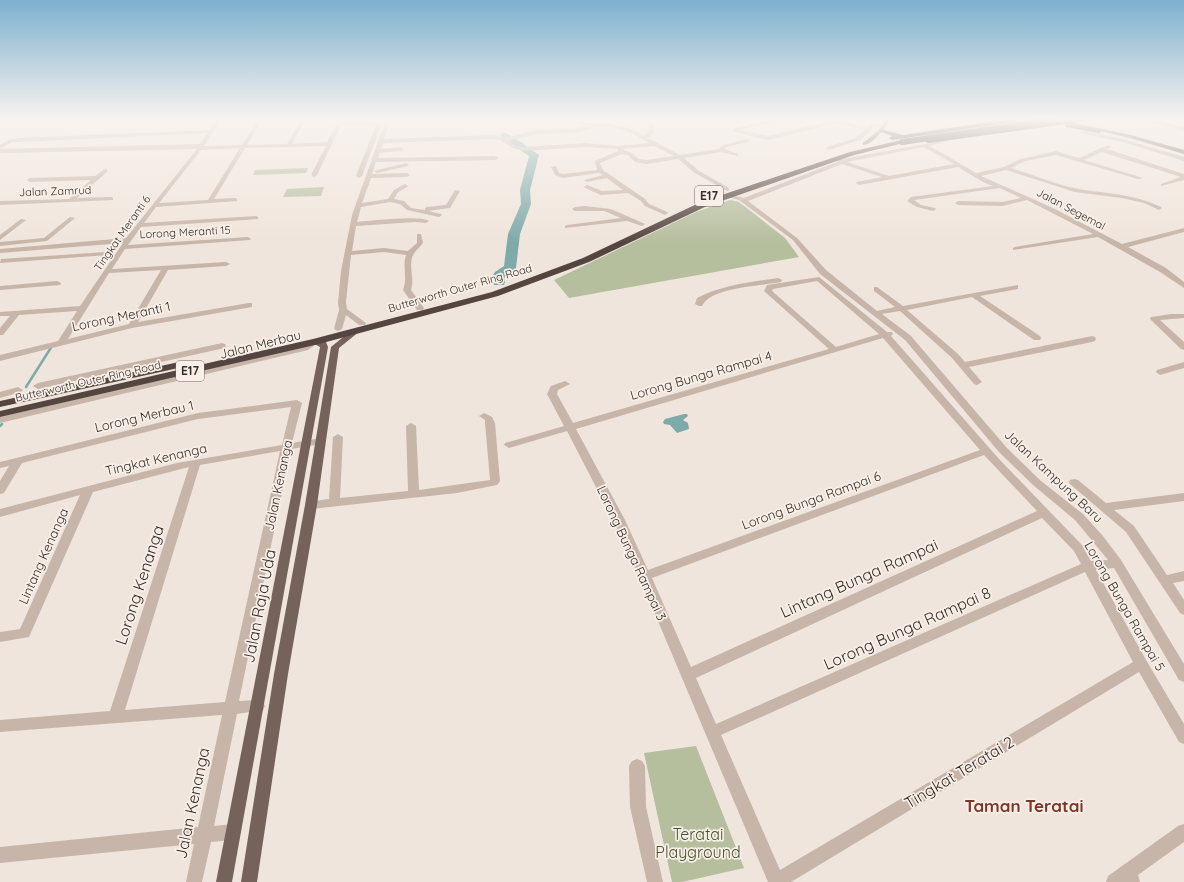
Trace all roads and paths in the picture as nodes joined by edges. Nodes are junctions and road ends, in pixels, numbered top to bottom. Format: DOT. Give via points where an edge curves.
graph roads {
  1 [pos="189,161"];
  2 [pos="234,161"];
  3 [pos="321,161"];
  4 [pos="364,161"];
  5 [pos="374,161"];
  6 [pos="598,161"];
  7 [pos="638,161"];
  8 [pos="649,161"];
  9 [pos="683,161"];
  10 [pos="817,161"];
  11 [pos="832,161"];
  12 [pos="834,161"];
  13 [pos="845,161"];
  14 [pos="953,161"];
  15 [pos="1021,161"];
  16 [pos="1088,161"];
  17 [pos="1136,161"];
  18 [pos="406,165"];
  19 [pos="960,165"];
  20 [pos="554,167"];
  21 [pos="1006,168"];
  22 [pos="105,171"];
  23 [pos="600,171"];
  24 [pos="359,174"];
  25 [pos="369,174"];
  26 [pos="314,175"];
  27 [pos="407,175"];
  28 [pos="976,175"];
  29 [pos="609,176"];
  30 [pos="1184,177"];
  31 [pos="97,178"];
  32 [pos="889,178"];
  33 [pos="1140,178"];
  34 [pos="30,180"];
  35 [pos="587,180"];
  36 [pos="859,183"];
  37 [pos="405,186"];
  38 [pos="1000,186"];
  39 [pos="1163,186"];
  40 [pos="587,187"];
  41 [pos="748,189"];
  42 [pos="457,191"];
  43 [pos="628,191"];
  44 [pos="727,193"];
  45 [pos="1027,198"];
  46 [pos="111,199"];
  47 [pos="742,199"];
  48 [pos="72,200"];
  49 [pos="235,200"];
  50 [pos="390,200"];
  51 [pos="210,201"];
  52 [pos="0,203"];
  53 [pos="958,203"];
  54 [pos="154,204"];
  55 [pos="358,206"];
  56 [pos="1159,208"];
  57 [pos="575,209"];
  58 [pos="933,210"];
  59 [pos="416,211"];
  60 [pos="665,213"];
  61 [pos="439,215"];
  62 [pos="72,218"];
  63 [pos="256,218"];
  64 [pos="626,219"];
  65 [pos="23,220"];
  66 [pos="426,221"];
  67 [pos="353,224"];
  68 [pos="642,224"];
  69 [pos="139,225"];
  70 [pos="566,227"];
  71 [pos="1184,230"];
  72 [pos="419,235"];
  73 [pos="1099,235"];
  74 [pos="0,238"];
  75 [pos="248,239"];
  76 [pos="129,240"];
  77 [pos="0,244"];
  78 [pos="124,247"];
  79 [pos="1121,247"];
  80 [pos="1015,249"];
  81 [pos="11,250"];
  82 [pos="0,251"];
  83 [pos="349,252"];
  84 [pos="410,253"];
  85 [pos="106,254"];
  86 [pos="1,261"];
  87 [pos="226,264"];
  88 [pos="166,268"];
  89 [pos="107,271"];
  90 [pos="823,272"];
  91 [pos="816,278"];
  92 [pos="57,283"];
  93 [pos="1184,286"];
  94 [pos="1015,287"];
  95 [pos="0,288"];
  96 [pos="877,289"];
  97 [pos="974,295"];
  98 [pos="699,304"];
  99 [pos="249,305"];
  100 [pos="82,308"];
  101 [pos="420,308"];
  102 [pos="902,308"];
  103 [pos="343,310"];
  104 [pos="16,313"];
  105 [pos="877,313"];
  106 [pos="0,314"];
  107 [pos="1184,316"];
  108 [pos="132,326"];
  109 [pos="360,327"];
  110 [pos="338,329"];
  111 [pos="900,331"];
  112 [pos="0,333"];
  113 [pos="885,336"];
  114 [pos="1037,338"];
  115 [pos="1092,339"];
  116 [pos="315,342"];
  117 [pos="61,343"];
  118 [pos="222,346"];
  119 [pos="1184,347"];
  120 [pos="835,350"];
  121 [pos="0,358"];
  122 [pos="206,360"];
  123 [pos="963,365"];
  124 [pos="1184,365"];
  125 [pos="115,369"];
  126 [pos="1160,372"];
  127 [pos="133,374"];
  128 [pos="98,382"];
  129 [pos="977,382"];
  130 [pos="565,384"];
  131 [pos="38,386"];
  132 [pos="18,390"];
  133 [pos="0,395"];
  134 [pos="297,403"];
  135 [pos="0,404"];
  136 [pos="0,408"];
  137 [pos="484,416"];
  138 [pos="0,417"];
  139 [pos="411,426"];
  140 [pos="570,427"];
  141 [pos="338,437"];
  142 [pos="321,442"];
  143 [pos="307,444"];
  144 [pos="509,445"];
  145 [pos="286,447"];
  146 [pos="986,451"];
  147 [pos="18,460"];
  148 [pos="196,463"];
  149 [pos="0,465"];
  150 [pos="1074,482"];
  151 [pos="0,490"];
  152 [pos="88,490"];
  153 [pos="414,494"];
  154 [pos="1184,497"];
  155 [pos="334,502"];
  156 [pos="311,505"];
  157 [pos="1105,506"];
  158 [pos="1044,512"];
  159 [pos="0,514"];
  160 [pos="1117,563"];
  161 [pos="1088,566"];
  162 [pos="645,576"];
  163 [pos="1184,576"];
  164 [pos="1165,580"];
  165 [pos="1184,610"];
  166 [pos="0,636"];
  167 [pos="1179,658"];
  168 [pos="1141,664"];
  169 [pos="688,675"];
  170 [pos="1184,676"];
  171 [pos="258,706"];
  172 [pos="231,709"];
  173 [pos="115,718"];
  174 [pos="0,726"];
  175 [pos="713,732"];
  176 [pos="1184,737"];
  177 [pos="637,766"];
  178 [pos="232,832"];
  179 [pos="1184,832"];
  180 [pos="202,835"];
  181 [pos="0,855"];
  182 [pos="1124,879"];
  183 [pos="194,882"];
  184 [pos="224,882"];
  185 [pos="249,882"];
  186 [pos="655,882"];
  187 [pos="777,882"];
  1 -- 54 [label="street, Tingkat Meranti 6"];
  2 -- 51 [label="street"];
  3 -- 26 [label="street"];
  4 -- 24 [label="street"];
  5 -- 25 [label="street"];
  6 -- 23 [label="street"];
  7 -- 8 [label="street"];
  9 -- 44 [label="street"];
  10 -- 44 [label="highway, Butterworth Outer Ring Road / E17"];
  11 -- 41 [label="highway, Butterworth Outer Ring Road / E17"];
  12 -- 47 [label="street"];
  13 -- 32 [label="street"];
  14 -- 19 [label="street, Jalan Segemal"];
  15 -- 21 [label="street"];
  16 -- 33 [label="street"];
  17 -- 30 [label="street"];
  18 -- 25 [label="street"];
  19 -- 28 [label="street, Jalan Segemal"];
  19 -- 32 [label="street"];
  20 -- 23 [label="street" via="557,174 563,176"];
  21 -- 28 [label="street"];
  21 -- 56 [label="street" via="1077,190 1122,196"];
  22 -- 31 [label="street"];
  23 -- 29 [label="street"];
  25 -- 27 [label="street"];
  25 -- 55 [label="street"];
  28 -- 38 [label="street, Jalan Segemal"];
  29 -- 35 [label="street"];
  29 -- 43 [label="street"];
  30 -- 39 [label="street"];
  31 -- 34 [label="street"];
  31 -- 48 [label="street"];
  32 -- 36 [label="street"];
  37 -- 50 [label="street" via="396,191"];
  38 -- 45 [label="street, Jalan Segemal"];
  38 -- 58 [label="street" via="910,201"];
  40 -- 43 [label="street" via="601,193"];
  41 -- 44 [label="highway, Butterworth Outer Ring Road / E17"];
  41 -- 47 [label="street"];
  42 -- 59 [label="street" via="448,207"];
  43 -- 60 [label="street"];
  44 -- 47 [label="street"];
  44 -- 60 [label="highway, Butterworth Outer Ring Road / E17"];
  44 -- 109 [label="highway, Butterworth Outer Ring Road / E17" via="586,260 546,276 495,294"];
  45 -- 53 [label="street" via="1002,204"];
  45 -- 73 [label="street, Jalan Segemal" via="1051,208"];
  46 -- 48 [label="street, Jalan Zamrud"];
  47 -- 90 [label="street, Jalan Kampung Baru" via="794,240"];
  48 -- 52 [label="street, Jalan Zamrud"];
  49 -- 51 [label="street"];
  50 -- 55 [label="street"];
  50 -- 59 [label="street" via="402,202 406,207"];
  51 -- 54 [label="street"];
  54 -- 69 [label="street, Tingkat Meranti 6"];
  55 -- 67 [label="street"];
  57 -- 64 [label="street" via="596,208"];
  59 -- 61 [label="street"];
  60 -- 68 [label="highway, Butterworth Outer Ring Road / E17"];
  62 -- 77 [label="street" via="45,240"];
  63 -- 69 [label="street"];
  64 -- 68 [label="street"];
  64 -- 70 [label="street"];
  65 -- 74 [label="street"];
  66 -- 67 [label="street"];
  67 -- 83 [label="street"];
  68 -- 101 [label="highway, Butterworth Outer Ring Road / E17" via="545,271 512,283"];
  69 -- 76 [label="street, Tingkat Meranti 6"];
  71 -- 79 [label="street"];
  72 -- 84 [label="street" via="420,243"];
  73 -- 79 [label="street, Jalan Segemal"];
  73 -- 80 [label="street"];
  75 -- 78 [label="street, Lorong Meranti 15"];
  76 -- 78 [label="street, Tingkat Meranti 6"];
  76 -- 81 [label="street"];
  78 -- 89 [label="street, Tingkat Meranti 6"];
  79 -- 93 [label="street, Jalan Segemal" via="1163,270"];
  81 -- 82 [label="street"];
  81 -- 86 [label="street"];
  83 -- 84 [label="street" via="384,250"];
  83 -- 103 [label="street"];
  84 -- 101 [label="street" via="407,263 410,282 407,290"];
  85 -- 86 [label="street"];
  87 -- 88 [label="street"];
  88 -- 89 [label="street"];
  88 -- 108 [label="street"];
  89 -- 100 [label="street, Tingkat Meranti 6"];
  90 -- 91 [label="street"];
  90 -- 105 [label="street, Jalan Kampung Baru"];
  91 -- 98 [label="street" via="723,290 706,296"];
  91 -- 113 [label="street, Lorong Bunga Rampai 5"];
  91 -- 120 [label="street" via="770,287 768,291"];
  92 -- 95 [label="street"];
  94 -- 97 [label="street"];
  96 -- 102 [label="street"];
  97 -- 102 [label="street"];
  97 -- 114 [label="street"];
  99 -- 108 [label="street, Lorong Meranti 1"];
  100 -- 104 [label="street"];
  100 -- 117 [label="street, Tingkat Meranti 6"];
  101 -- 109 [label="highway, Butterworth Outer Ring Road / E17"];
  102 -- 105 [label="street"];
  102 -- 123 [label="street"];
  103 -- 109 [label="street"];
  103 -- 110 [label="street"];
  104 -- 106 [label="street"];
  104 -- 112 [label="street"];
  105 -- 111 [label="street, Jalan Kampung Baru"];
  107 -- 119 [label="street" via="1154,319"];
  108 -- 117 [label="street, Lorong Meranti 1"];
  109 -- 110 [label="highway, Butterworth Outer Ring Road / E17"];
  109 -- 116 [label="highway, Butterworth Outer Ring Road / E17"];
  109 -- 142 [label="main road" via="335,346"];
  110 -- 122 [label="highway, Butterworth Outer Ring Road / E17"];
  111 -- 113 [label="street, Lorong Bunga Rampai 4"];
  111 -- 160 [label="street, Jalan Kampung Baru" via="922,353 1004,450 1079,517 1100,539"];
  113 -- 120 [label="street, Lorong Bunga Rampai 4"];
  113 -- 146 [label="street, Lorong Bunga Rampai 5"];
  115 -- 123 [label="street"];
  116 -- 138 [label="highway, Butterworth Outer Ring Road / E17"];
  116 -- 138 [label="street, Jalan Merbau" via="305,348"];
  116 -- 143 [label="main road, Jalan Raja Uda" via="323,344 324,347"];
  117 -- 121 [label="street, Lorong Meranti 1"];
  118 -- 125 [label="street"];
  120 -- 140 [label="street, Lorong Bunga Rampai 4"];
  122 -- 127 [label="highway"];
  122 -- 136 [label="highway, Butterworth Outer Ring Road / E17"];
  123 -- 129 [label="street"];
  124 -- 126 [label="street"];
  125 -- 127 [label="street" via="118,374"];
  125 -- 128 [label="street"];
  125 -- 131 [label="street"];
  127 -- 128 [label="highway"];
  128 -- 135 [label="highway"];
  130 -- 140 [label="street, Lorong Bunga Rampai 3" via="554,388 552,394"];
  132 -- 133 [label="street"];
  134 -- 145 [label="street, Jalan Kenanga"];
  134 -- 147 [label="street, Lorong Merbau 1" via="198,416"];
  137 -- 153 [label="street" via="489,419 495,481 489,485"];
  139 -- 153 [label="street"];
  140 -- 144 [label="street, Lorong Bunga Rampai 4"];
  140 -- 162 [label="street, Lorong Bunga Rampai 3"];
  141 -- 155 [label="street"];
  142 -- 143 [label="street, Tingkat Kenanga"];
  142 -- 156 [label="main road"];
  143 -- 145 [label="street, Tingkat Kenanga"];
  143 -- 171 [label="main road, Jalan Raja Uda"];
  145 -- 148 [label="street, Tingkat Kenanga"];
  145 -- 172 [label="street, Jalan Kenanga"];
  146 -- 158 [label="street, Lorong Bunga Rampai 5"];
  146 -- 162 [label="street, Lorong Bunga Rampai 6"];
  147 -- 149 [label="street, Lorong Merbau 1"];
  147 -- 151 [label="street"];
  148 -- 152 [label="street, Tingkat Kenanga"];
  148 -- 173 [label="street, Lorong Kenanga"];
  150 -- 157 [label="street"];
  152 -- 159 [label="street, Tingkat Kenanga"];
  152 -- 166 [label="street, Lintang Kenanga" via="24,633"];
  153 -- 155 [label="street"];
  154 -- 157 [label="street"];
  155 -- 156 [label="street"];
  156 -- 185 [label="main road" via="281,674"];
  157 -- 164 [label="street" via="1130,529"];
  158 -- 161 [label="street, Lorong Bunga Rampai 5" via="1078,548"];
  158 -- 169 [label="street, Lintang Bunga Rampai"];
  160 -- 161 [label="street, Lorong Bunga Rampai 8"];
  160 -- 167 [label="street, Jalan Kampung Baru"];
  161 -- 168 [label="street, Lorong Bunga Rampai 5"];
  161 -- 175 [label="street, Lorong Bunga Rampai 8"];
  162 -- 169 [label="street, Lorong Bunga Rampai 3"];
  163 -- 164 [label="street"];
  164 -- 165 [label="street"];
  167 -- 170 [label="street, Jalan Kampung Baru"];
  168 -- 176 [label="street, Lorong Bunga Rampai 5"];
  168 -- 187 [label="street, Tingkat Teratai 2"];
  169 -- 175 [label="street, Lorong Bunga Rampai 3"];
  171 -- 172 [label="street"];
  171 -- 178 [label="main road, Jalan Raja Uda"];
  172 -- 173 [label="street"];
  172 -- 180 [label="street, Jalan Kenanga"];
  173 -- 174 [label="street"];
  175 -- 187 [label="street, Lorong Bunga Rampai 3"];
  177 -- 186 [label="street" via="638,807"];
  178 -- 180 [label="street"];
  178 -- 184 [label="main road, Jalan Raja Uda"];
  179 -- 182 [label="street"];
  180 -- 181 [label="street"];
  180 -- 183 [label="street, Jalan Kenanga"];
}
